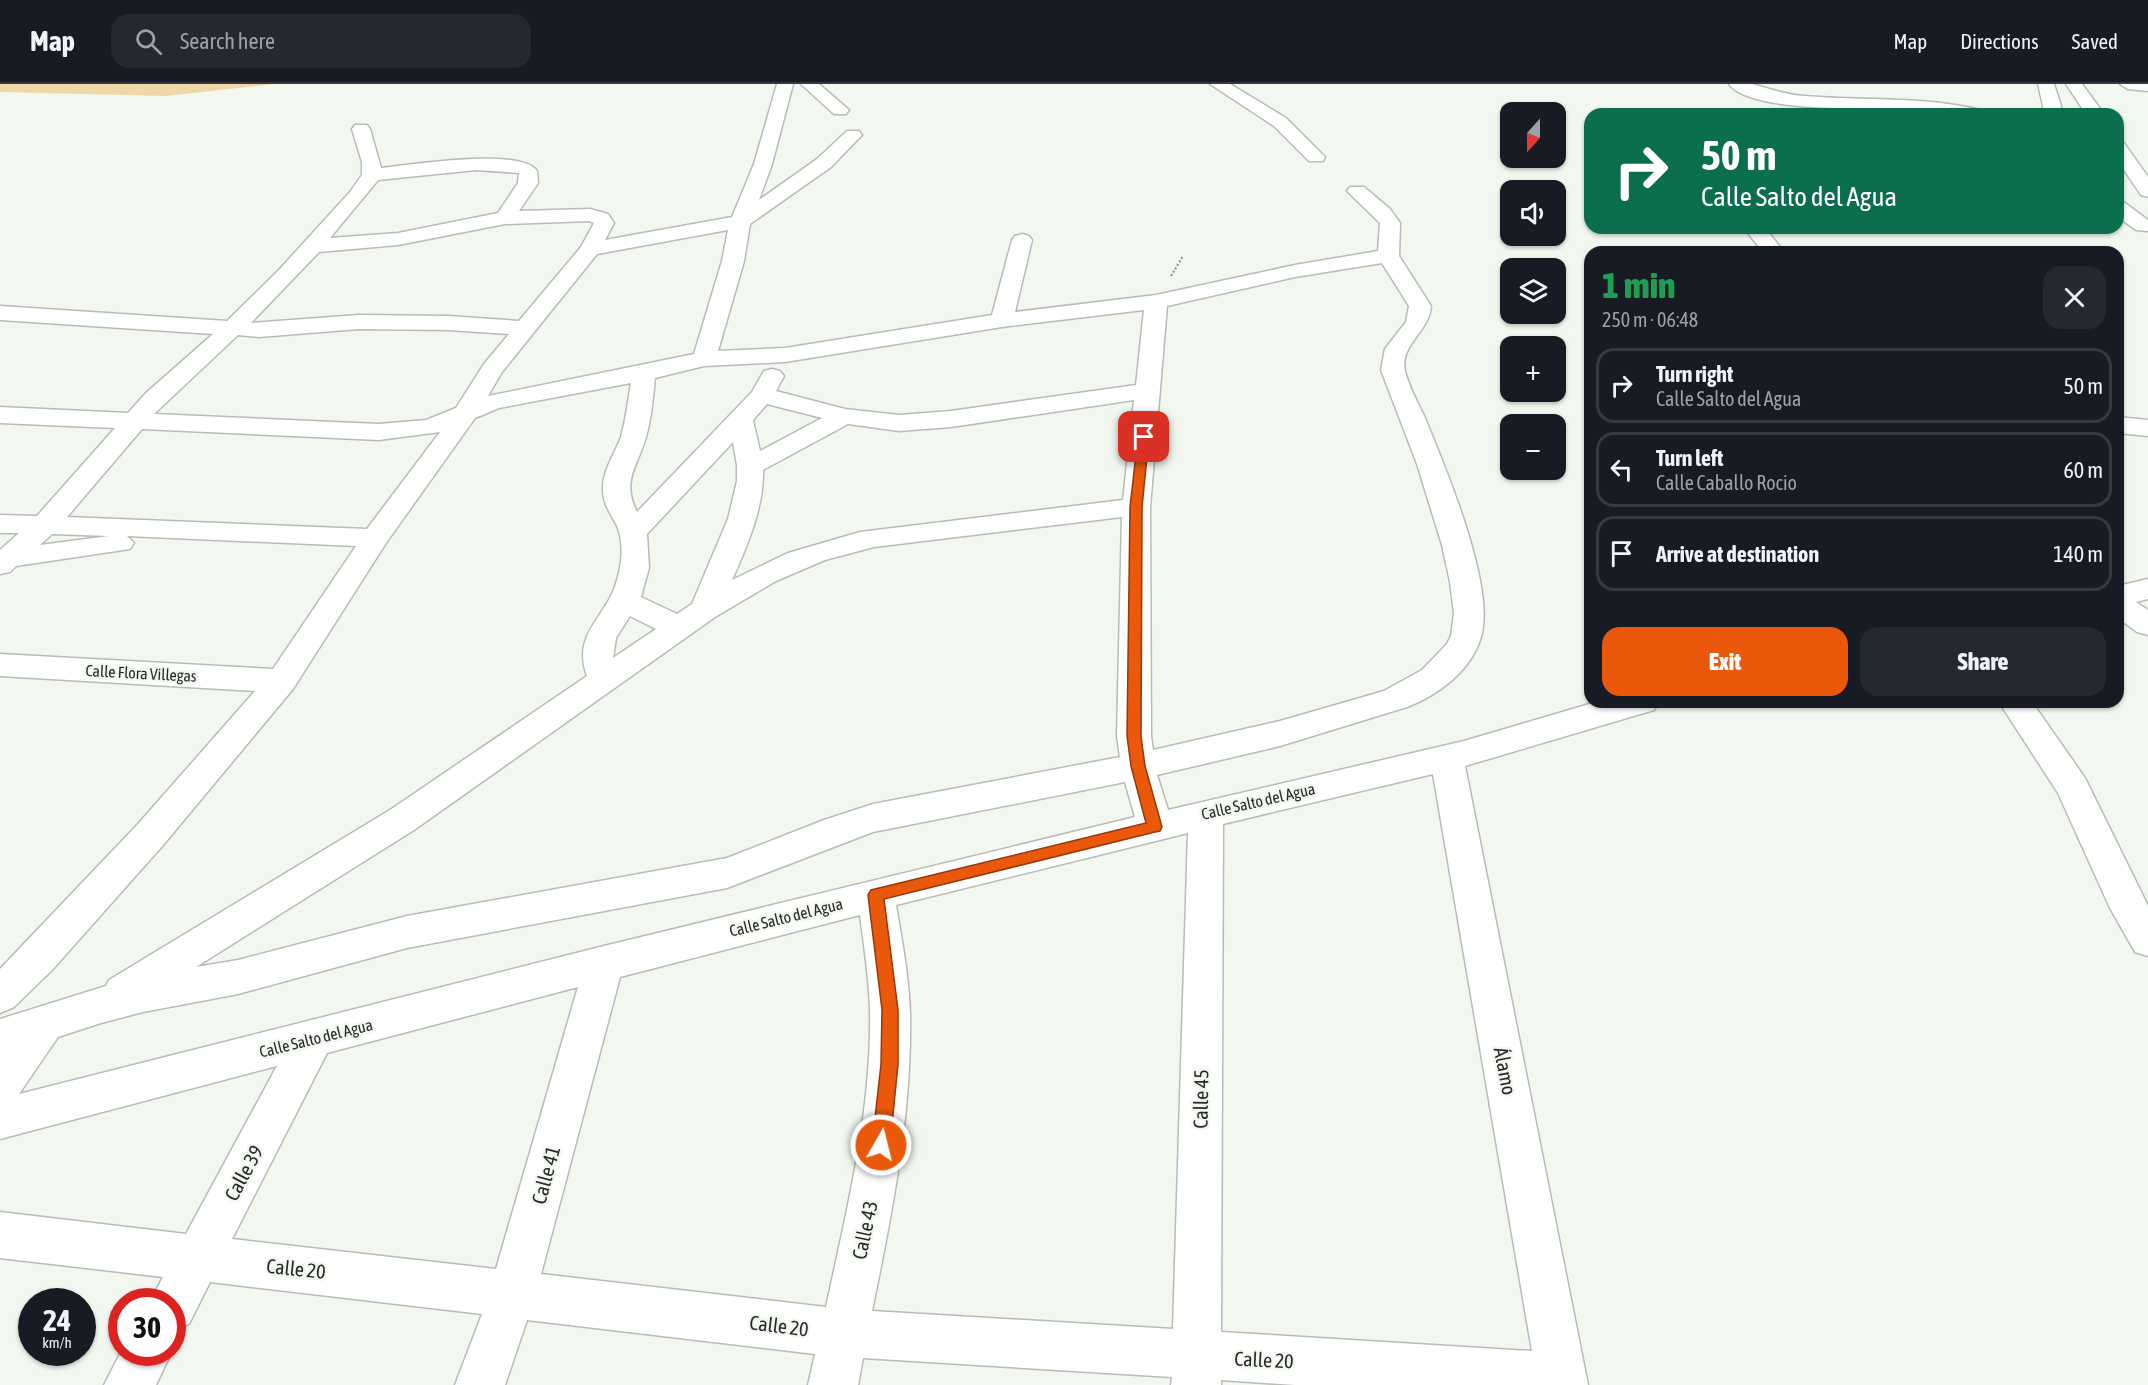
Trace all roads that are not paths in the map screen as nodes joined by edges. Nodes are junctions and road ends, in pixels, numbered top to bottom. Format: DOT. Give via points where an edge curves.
graph roads {
  1 [pos="785,84"];
  2 [pos="809,84"];
  3 [pos="1218,84"];
  4 [pos="1737,84"];
  5 [pos="2046,84"];
  6 [pos="2074,84"];
  7 [pos="2128,84"];
  8 [pos="2148,86"];
  9 [pos="1904,108"];
  10 [pos="2052,108"];
  11 [pos="2091,108"];
  12 [pos="840,110"];
  13 [pos="361,129"];
  14 [pos="853,135"];
  15 [pos="1316,157"];
  16 [pos="2124,157"];
  17 [pos="2134,173"];
  18 [pos="372,175"];
  19 [pos="2148,191"];
  20 [pos="1357,192"];
  21 [pos="2124,211"];
  22 [pos="505,218"];
  23 [pos="740,222"];
  24 [pos="2124,224"];
  25 [pos="2145,226"];
  26 [pos="1759,234"];
  27 [pos="1022,240"];
  28 [pos="314,246"];
  29 [pos="1769,246"];
  30 [pos="590,249"];
  31 [pos="1388,256"];
  32 [pos="1156,302"];
  33 [pos="0,313"];
  34 [pos="1002,320"];
  35 [pos="524,328"];
  36 [pos="232,329"];
  37 [pos="785,355"];
  38 [pos="704,359"];
  39 [pos="644,374"];
  40 [pos="1149,390"];
  41 [pos="762,395"];
  42 [pos="466,412"];
  43 [pos="0,415"];
  44 [pos="844,416"];
  45 [pos="740,419"];
  46 [pos="135,420"];
  47 [pos="2124,426"];
  48 [pos="2148,428"];
  49 [pos="750,467"];
  50 [pos="1136,507"];
  51 [pos="0,524"];
  52 [pos="44,526"];
  53 [pos="194,529"];
  54 [pos="633,533"];
  55 [pos="375,538"];
  56 [pos="4,562"];
  57 [pos="2148,589"];
  58 [pos="2124,595"];
  59 [pos="625,602"];
  60 [pos="2124,608"];
  61 [pos="692,619"];
  62 [pos="2148,626"];
  63 [pos="0,665"];
  64 [pos="604,680"];
  65 [pos="282,681"];
  66 [pos="1622,708"];
  67 [pos="2019,708"];
  68 [pos="1447,758"];
  69 [pos="1138,766"];
  70 [pos="1206,813"];
  71 [pos="1155,827"];
  72 [pos="876,895"];
  73 [pos="2148,940"];
  74 [pos="604,963"];
  75 [pos="0,995"];
  76 [pos="101,1005"];
  77 [pos="44,1024"];
  78 [pos="0,1038"];
  79 [pos="314,1038"];
  80 [pos="0,1086"];
  81 [pos="0,1119"];
  82 [pos="0,1235"];
  83 [pos="199,1258"];
  84 [pos="182,1288"];
  85 [pos="513,1293"];
  86 [pos="843,1334"];
  87 [pos="140,1366"];
  88 [pos="1197,1371"];
  89 [pos="1562,1381"];
  90 [pos="129,1385"];
  91 [pos="480,1385"];
  92 [pos="833,1385"];
  1 -- 23 [label="street" via="763,164"];
  2 -- 12 [label="street"];
  3 -- 15 [label="street" via="1280,122"];
  4 -- 9 [label="street" via="1776,97"];
  5 -- 10 [label="street"];
  6 -- 11 [label="street"];
  7 -- 8 [label="street"];
  13 -- 18 [label="street"];
  14 -- 23 [label="street" via="824,163"];
  16 -- 17 [label="street"];
  17 -- 19 [label="street"];
  18 -- 22 [label="street" via="476,164 522,167 528,171 528,183"];
  18 -- 28 [label="street"];
  20 -- 31 [label="street" via="1390,223"];
  21 -- 25 [label="street"];
  22 -- 28 [label="street" via="398,238"];
  22 -- 30 [label="street" via="601,218 604,223"];
  23 -- 30 [label="street"];
  23 -- 38 [label="street" via="733,261"];
  24 -- 25 [label="street"];
  26 -- 29 [label="street"];
  27 -- 34 [label="street"];
  28 -- 36 [label="street"];
  30 -- 35 [label="street"];
  31 -- 32 [label="street" via="1295,271"];
  31 -- 69 [label="street" via="1416,297 1421,314 1398,343 1393,370 1458,550 1468,595 1467,636 1452,662 1405,695 1288,731"];
  32 -- 34 [label="street"];
  32 -- 40 [label="street"];
  33 -- 36 [label="street"];
  34 -- 37 [label="street"];
  35 -- 36 [label="street" via="359,322 278,330"];
  35 -- 42 [label="street" via="492,369"];
  36 -- 46 [label="street"];
  37 -- 38 [label="street"];
  37 -- 41 [label="street"];
  38 -- 39 [label="street"];
  39 -- 42 [label="street" via="499,401"];
  39 -- 54 [label="street" via="633,436 616,485 620,509"];
  40 -- 44 [label="street" via="927,421 873,421"];
  40 -- 50 [label="street"];
  41 -- 44 [label="street"];
  41 -- 45 [label="street"];
  42 -- 46 [label="street" via="426,428 380,432"];
  42 -- 55 [label="street"];
  43 -- 46 [label="street"];
  44 -- 49 [label="street"];
  45 -- 49 [label="street"];
  45 -- 54 [label="street"];
  46 -- 52 [label="street"];
  47 -- 48 [label="street"];
  49 -- 61 [label="street" via="747,497 735,538"];
  50 -- 61 [label="street" via="851,543 763,576"];
  50 -- 69 [label="street" via="1134,736"];
  51 -- 52 [label="street"];
  52 -- 53 [label="street"];
  52 -- 56 [label="street"];
  53 -- 55 [label="street"];
  53 -- 56 [label="street"];
  54 -- 59 [label="street" via="633,577"];
  55 -- 65 [label="street"];
  57 -- 58 [label="street"];
  59 -- 61 [label="street"];
  59 -- 64 [label="street" via="598,643 598,666"];
  60 -- 62 [label="street"];
  61 -- 64 [label="street"];
  63 -- 65 [label="street, Calle Flora Villegas"];
  64 -- 76 [label="street" via="402,820"];
  65 -- 75 [label="street" via="151,834"];
  66 -- 68 [label="street, Calle Salto del Agua"];
  67 -- 73 [label="street" via="2073,787"];
  68 -- 70 [label="street, Calle Salto del Agua"];
  68 -- 89 [label="street, Álamo"];
  69 -- 71 [label="street"];
  69 -- 76 [label="street" via="873,819 728,873 407,932 238,977"];
  70 -- 71 [label="street, Calle Salto del Agua"];
  70 -- 88 [label="street, Calle 45"];
  71 -- 72 [label="street, Calle Salto del Agua"];
  72 -- 74 [label="street, Calle Salto del Agua"];
  72 -- 86 [label="street, Calle 43" via="890,1010 885,1126"];
  74 -- 79 [label="street, Calle Salto del Agua"];
  74 -- 85 [label="street, Calle 41"];
  76 -- 77 [label="street"];
  77 -- 78 [label="street"];
  77 -- 80 [label="street"];
  79 -- 81 [label="street, Calle Salto del Agua"];
  79 -- 83 [label="street, Calle 39"];
  82 -- 83 [label="street, Calle 20"];
  83 -- 84 [label="street, Calle 39"];
  83 -- 85 [label="street, Calle 20"];
  85 -- 86 [label="street, Calle 20"];
  85 -- 91 [label="street, Calle 41"];
  86 -- 88 [label="street, Calle 20"];
  86 -- 92 [label="street, Calle 43"];
  87 -- 90 [label="street"];
  88 -- 89 [label="street, Calle 20"];
}
